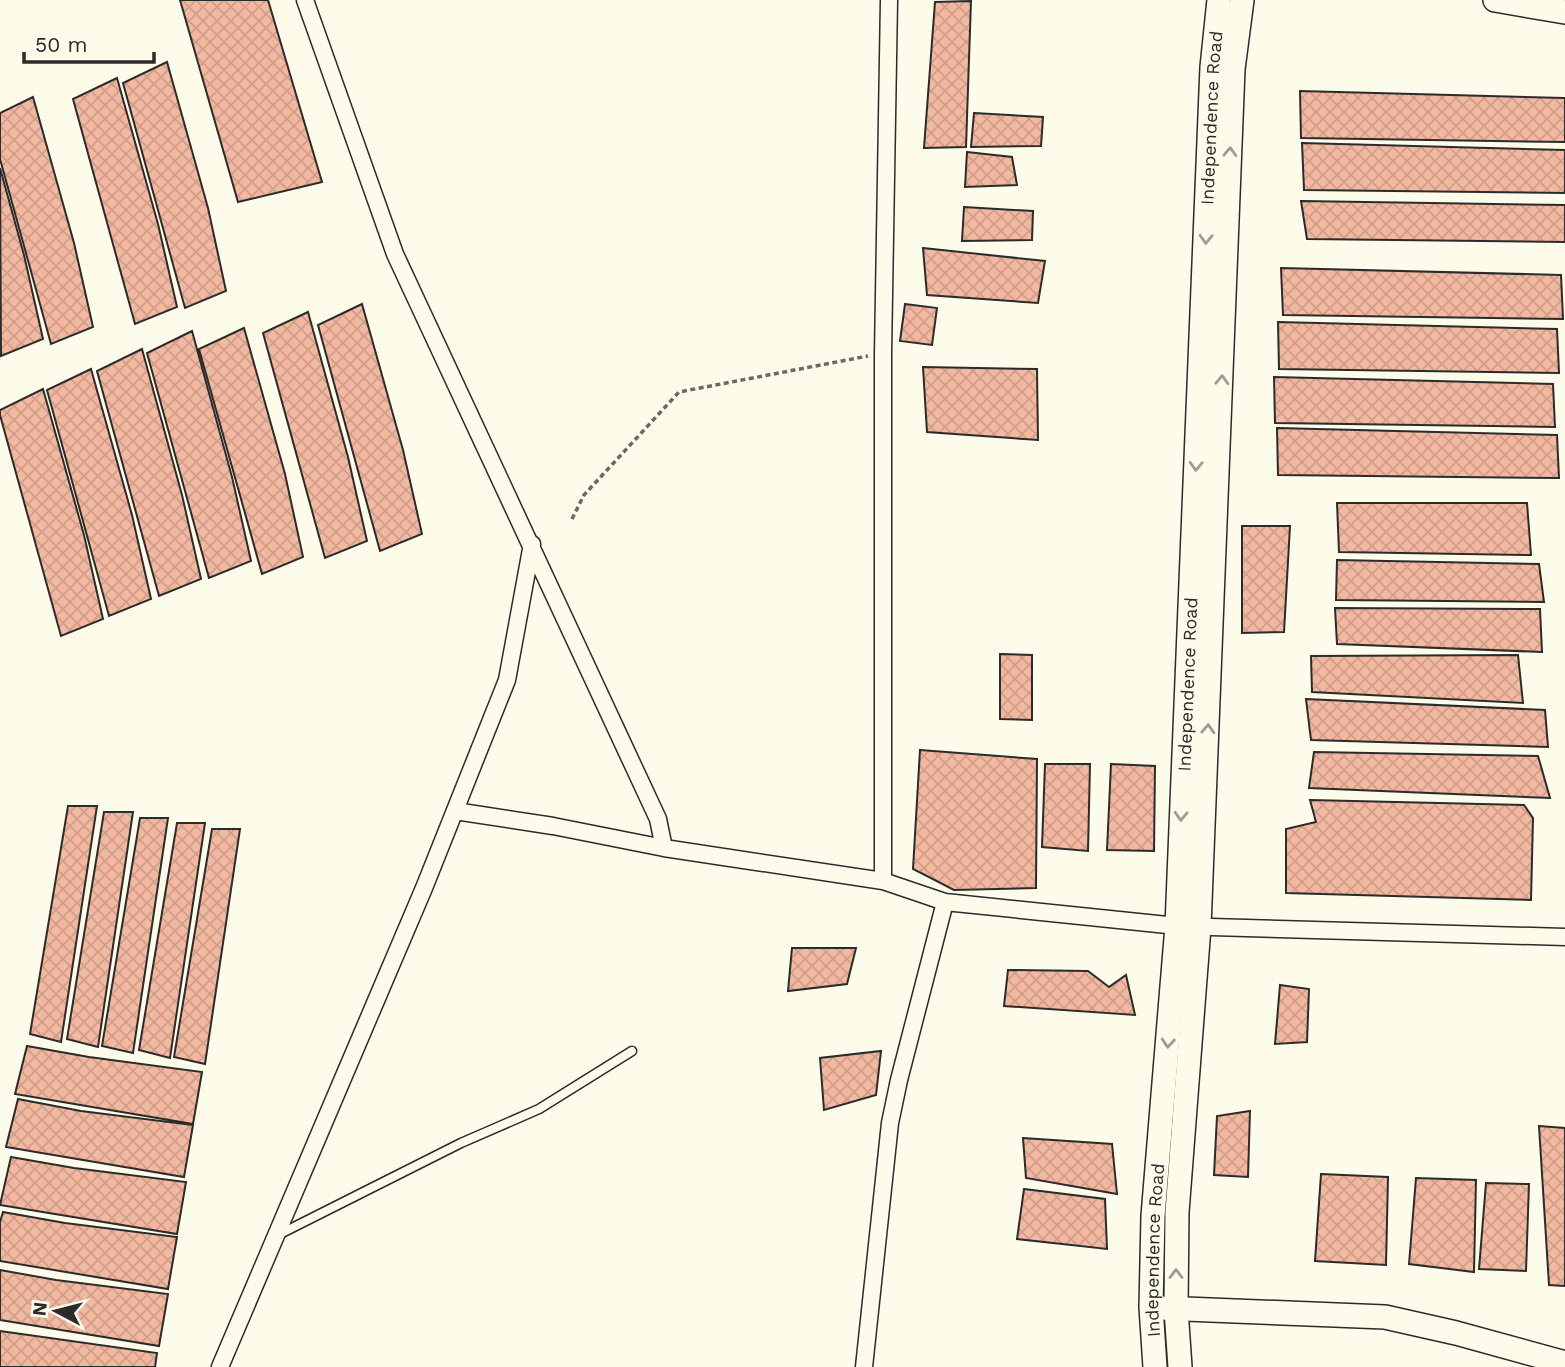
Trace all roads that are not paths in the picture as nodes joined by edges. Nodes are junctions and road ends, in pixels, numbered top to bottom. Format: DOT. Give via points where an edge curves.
graph roads {
  1 [pos="305,0"];
  2 [pos="889,0"];
  3 [pos="1219,0"];
  4 [pos="1242,0"];
  5 [pos="1495,0"];
  6 [pos="1565,12"];
  7 [pos="532,544"];
  8 [pos="455,811"];
  9 [pos="664,848"];
  10 [pos="883,881"];
  11 [pos="946,902"];
  12 [pos="1188,927"];
  13 [pos="1565,937"];
  14 [pos="632,1051"];
  15 [pos="275,1237"];
  16 [pos="1152,1307"];
  17 [pos="1176,1309"];
  18 [pos="1565,1363"];
  19 [pos="220,1367"];
  20 [pos="864,1367"];
  21 [pos="1155,1367"];
  22 [pos="1180,1367"];
  1 -- 7 [label="street" via="395,254"];
  2 -- 10 [label="street" via="883,354"];
  3 -- 12 [label="main road, Independence Road, one-way" via="1212,67"];
  12 -- 4 [label="main road, Independence Road, one-way" via="1233,69"];
  5 -- 6 [label="main road"];
  7 -- 8 [label="street" via="507,680"];
  7 -- 9 [label="street" via="658,819"];
  8 -- 9 [label="street"];
  8 -- 15 [label="street"];
  9 -- 10 [label="street"];
  10 -- 11 [label="street"];
  11 -- 12 [label="street"];
  11 -- 20 [label="street" via="890,1124"];
  12 -- 13 [label="street"];
  12 -- 16 [label="main road, Independence Road, one-way" via="1153,1216"];
  17 -- 12 [label="main road, Independence Road, one-way"];
  14 -- 15 [label="lane" via="538,1109"];
  15 -- 19 [label="street"];
  16 -- 17 [label="main road"];
  16 -- 21 [label="main road, Independence Road"];
  17 -- 18 [label="main road" via="1385,1317"];
  17 -- 22 [label="main road, Independence Road"];
}
